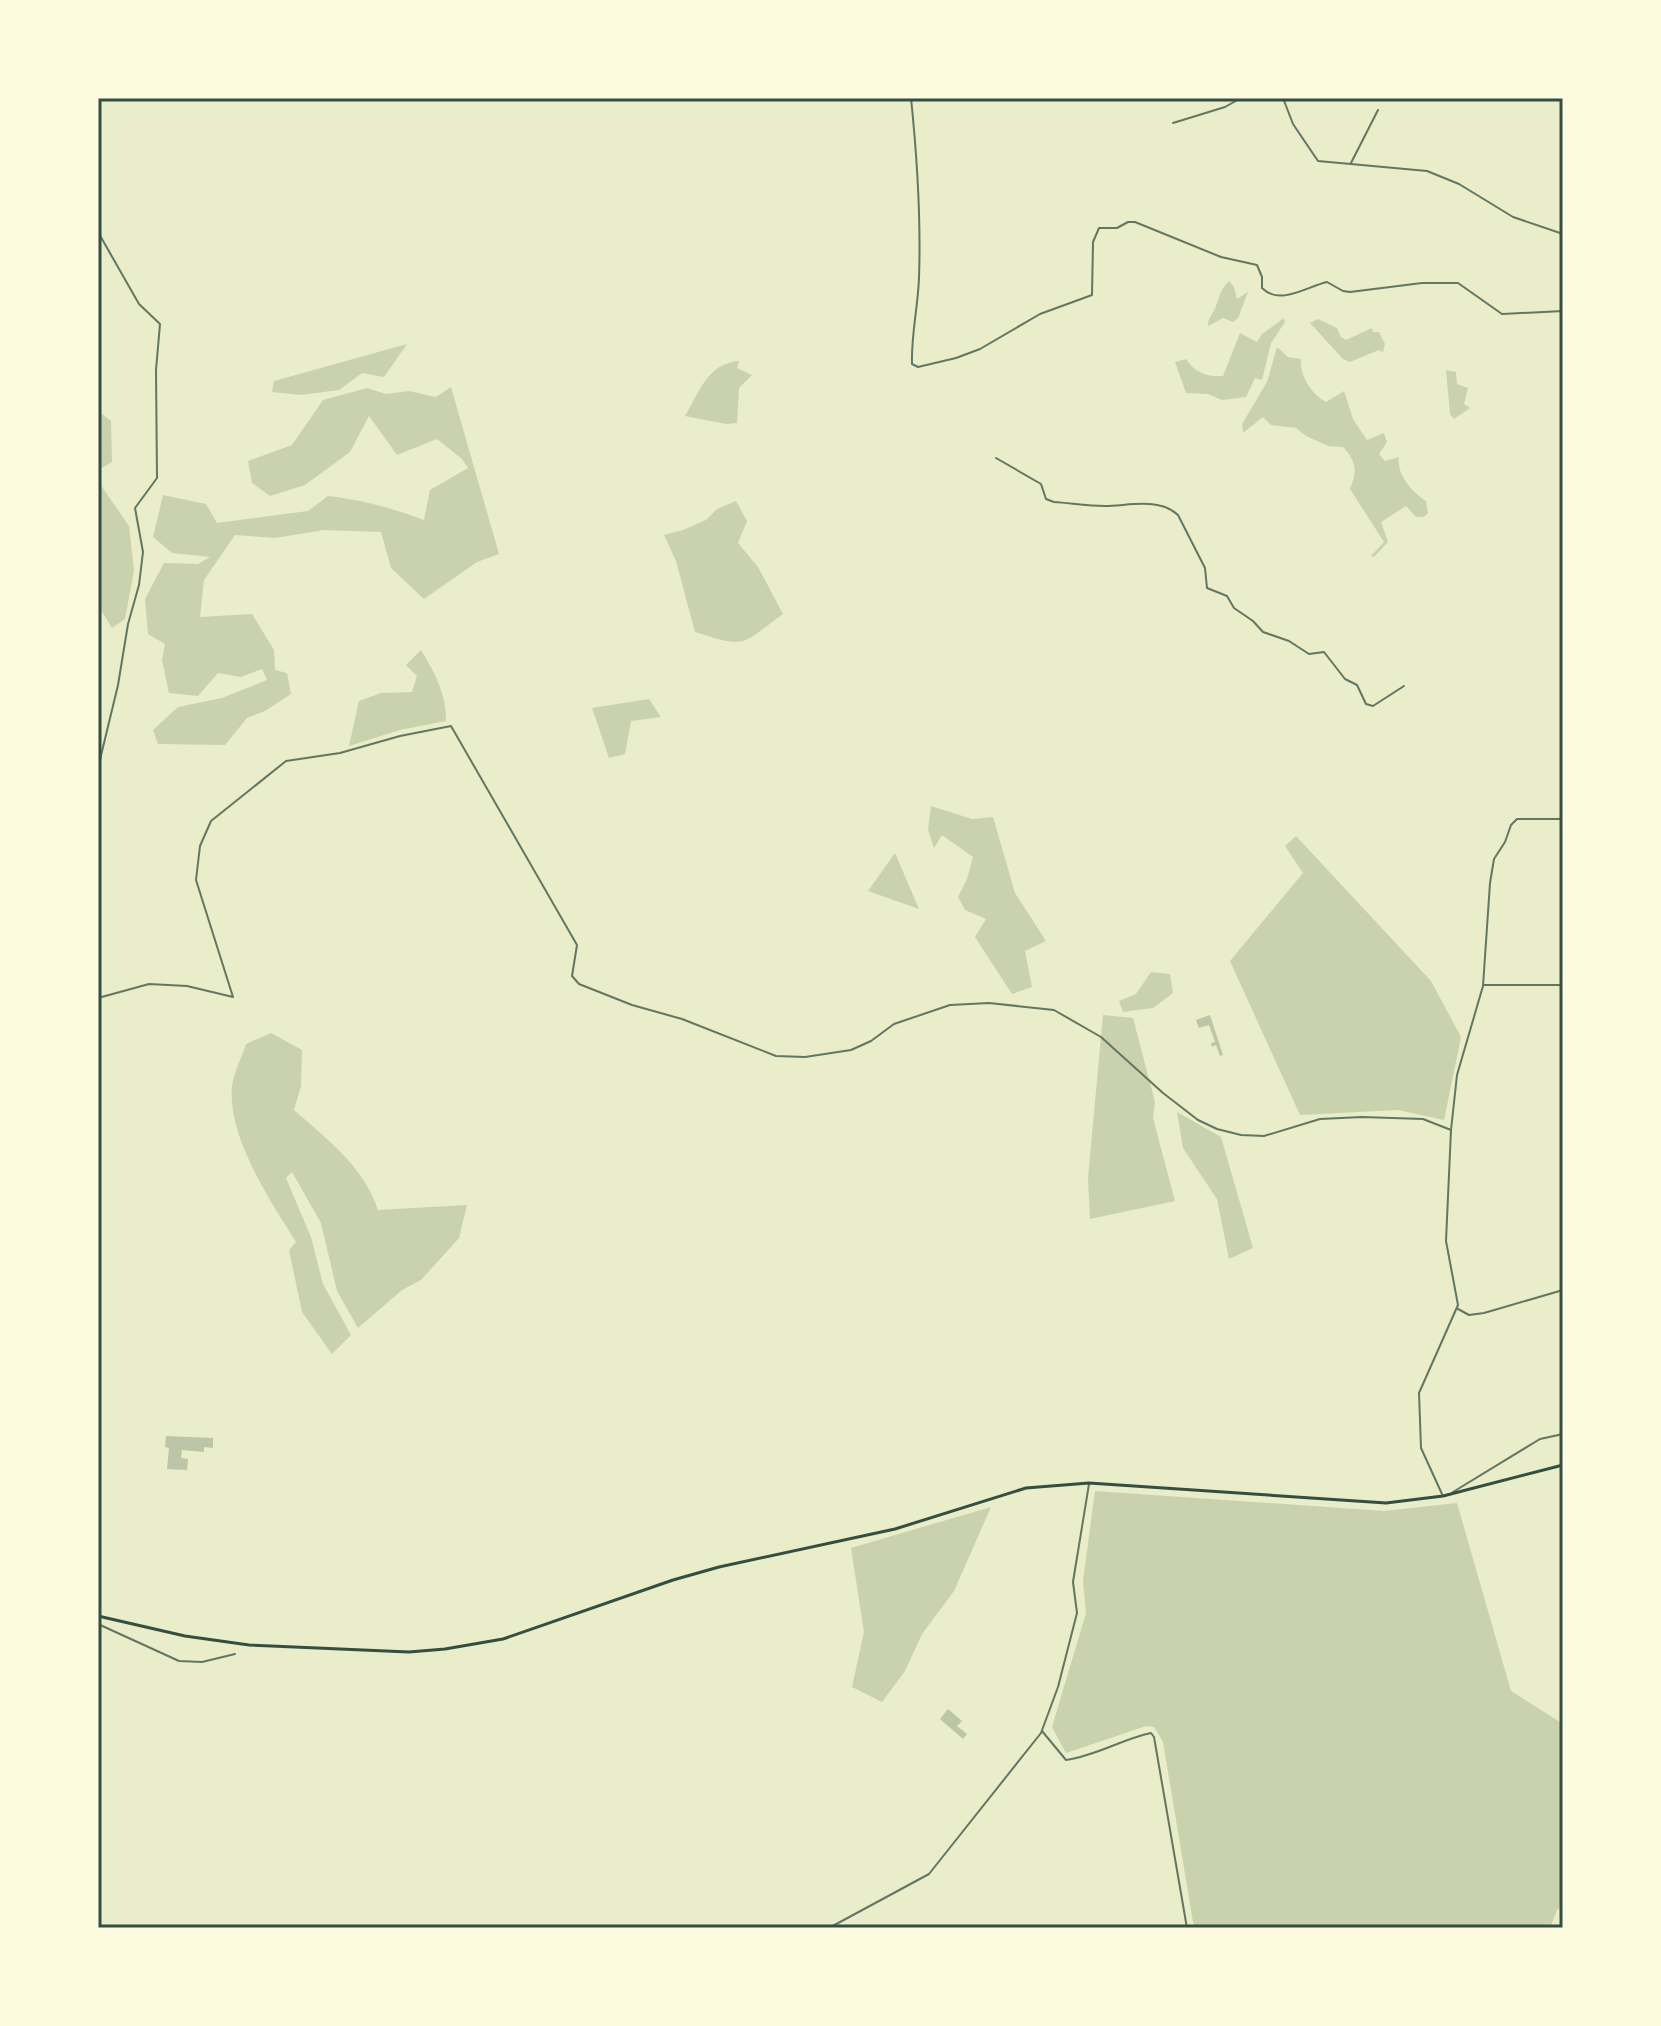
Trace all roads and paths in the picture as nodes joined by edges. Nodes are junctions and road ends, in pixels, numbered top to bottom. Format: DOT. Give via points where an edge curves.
graph roads {
  1 [pos="911,98"];
  2 [pos="1241,98"];
  3 [pos="1283,98"];
  4 [pos="1378,110"];
  5 [pos="1173,123"];
  6 [pos="1350,164"];
  7 [pos="98,232"];
  8 [pos="1563,234"];
  9 [pos="1563,311"];
  10 [pos="996,458"];
  11 [pos="1404,686"];
  12 [pos="98,768"];
  13 [pos="1563,819"];
  14 [pos="1563,985"];
  15 [pos="1483,986"];
  16 [pos="98,998"];
  17 [pos="1451,1130"];
  18 [pos="1563,1290"];
  19 [pos="1457,1309"];
  20 [pos="1563,1434"];
  21 [pos="1563,1465"];
  22 [pos="1089,1483"];
  23 [pos="1449,1494"];
  24 [pos="1443,1496"];
  25 [pos="98,1616"];
  26 [pos="98,1624"];
  27 [pos="235,1654"];
  28 [pos="1042,1731"];
  29 [pos="829,1928"];
  30 [pos="1187,1928"];
  1 -- 9 [label="street" via="919,278 912,364 918,367 980,349 1040,314 1092,295 1093,242 1099,228 1128,222 1257,265 1269,295 1327,282 1350,292 1458,283 1502,314"];
  2 -- 5 [label="street"];
  3 -- 6 [label="street" via="1318,161"];
  4 -- 6 [label="street"];
  6 -- 8 [label="street" via="1427,171 1513,217"];
  7 -- 12 [label="street" via="139,304 160,324 161,337 156,370 157,478 135,508 143,552 139,585"];
  10 -- 11 [label="street" via="1041,484 1046,499 1054,502 1173,509 1205,568 1207,588 1227,596 1263,632 1309,654 1324,652 1345,679 1357,685 1366,704 1382,702"];
  13 -- 15 [label="street" via="1517,819 1494,859"];
  14 -- 15 [label="street"];
  15 -- 17 [label="street" via="1457,1075"];
  16 -- 17 [label="street" via="149,984 233,997 196,880 200,846 211,821 286,761 451,726 577,945 572,976 579,984 776,1056 851,1050 894,1024 950,1005 1054,1010 1101,1037 1163,1093 1217,1129 1264,1136 1310,1121 1362,1117 1423,1119"];
  17 -- 19 [label="street" via="1446,1241"];
  18 -- 19 [label="street" via="1484,1313 1469,1315"];
  19 -- 24 [label="street" via="1419,1393 1421,1448"];
  20 -- 23 [label="street" via="1540,1439"];
  21 -- 23 [label="main road"];
  22 -- 24 [label="main road" via="1386,1503"];
  22 -- 25 [label="main road" via="1026,1488 895,1529 719,1567 503,1639 445,1649 249,1645"];
  22 -- 28 [label="street" via="1073,1582 1077,1613"];
  23 -- 24 [label="main road"];
  26 -- 27 [label="street" via="179,1661"];
  28 -- 29 [label="street" via="929,1874"];
  28 -- 30 [label="street" via="1066,1760 1130,1737 1154,1737"];
}
